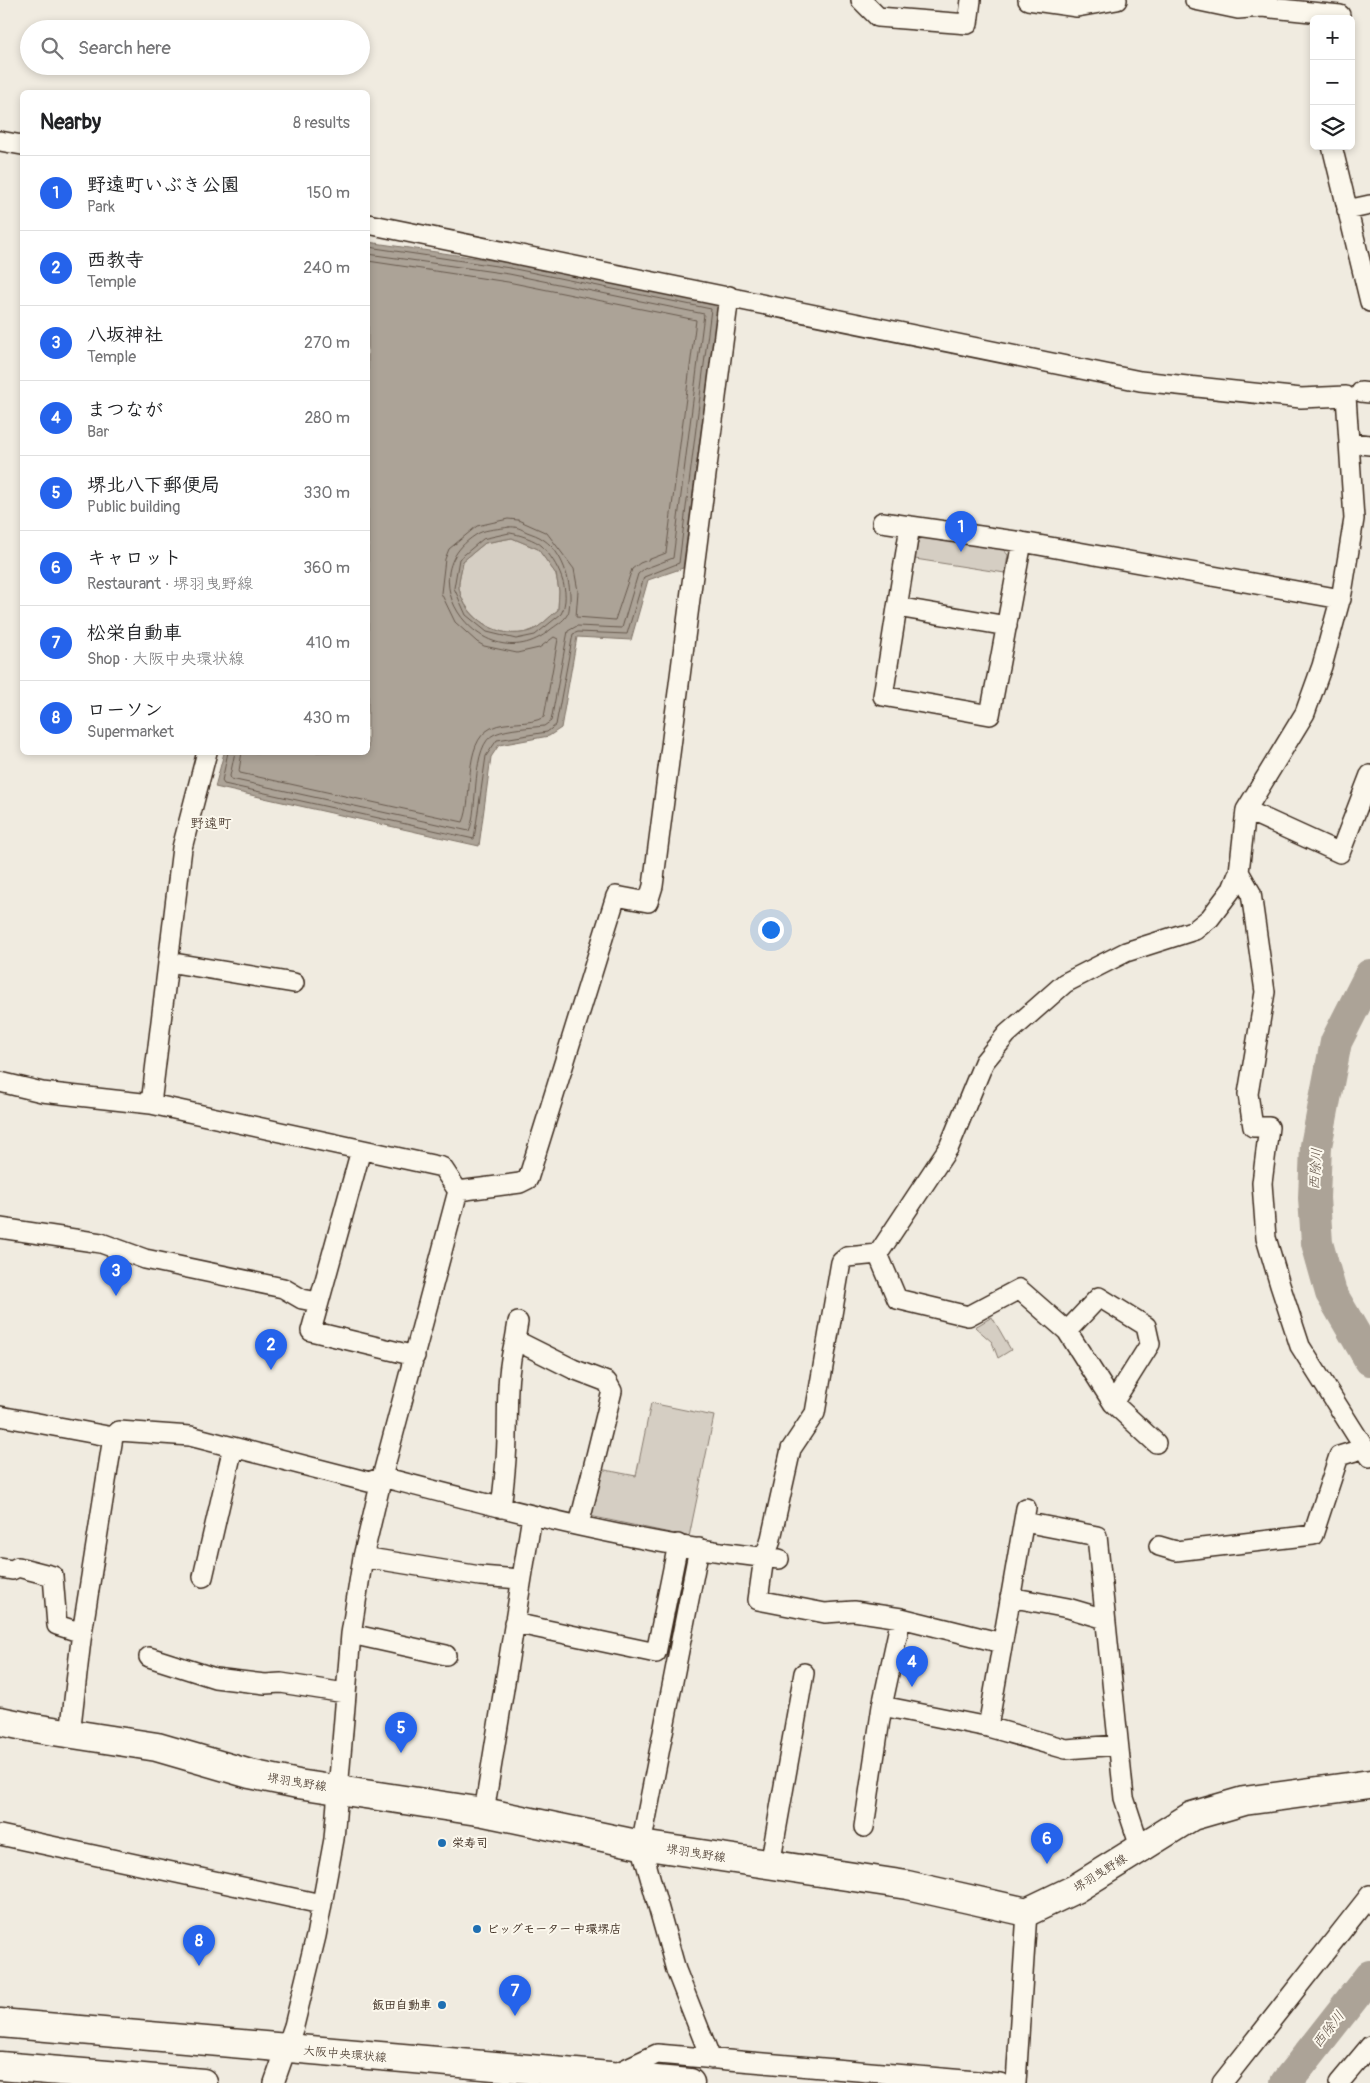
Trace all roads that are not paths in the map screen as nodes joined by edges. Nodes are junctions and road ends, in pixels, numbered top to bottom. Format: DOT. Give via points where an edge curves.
graph roads {
  1 [pos="861,0"];
  2 [pos="971,0"];
  3 [pos="1028,0"];
  4 [pos="1037,0"];
  5 [pos="1117,0"];
  6 [pos="1195,0"];
  7 [pos="1340,11"];
  8 [pos="0,141"];
  9 [pos="20,145"];
  10 [pos="1333,150"];
  11 [pos="1370,205"];
  12 [pos="1347,210"];
  13 [pos="370,224"];
  14 [pos="1367,279"];
  15 [pos="729,296"];
  16 [pos="1370,302"];
  17 [pos="1350,443"];
  18 [pos="1370,445"];
  19 [pos="882,522"];
  20 [pos="910,526"];
  21 [pos="1022,542"];
  22 [pos="1341,598"];
  23 [pos="897,607"];
  24 [pos="1007,626"];
  25 [pos="206,755"];
  26 [pos="1370,775"];
  27 [pos="1246,810"];
  28 [pos="1239,872"];
  29 [pos="168,962"];
  30 [pos="294,983"];
  31 [pos="0,1082"];
  32 [pos="151,1104"];
  33 [pos="361,1150"];
  34 [pos="458,1190"];
  35 [pos="0,1228"];
  36 [pos="878,1254"];
  37 [pos="318,1302"];
  38 [pos="1067,1331"];
  39 [pos="415,1356"];
  40 [pos="1113,1403"];
  41 [pos="0,1416"];
  42 [pos="113,1437"];
  43 [pos="1156,1443"];
  44 [pos="234,1447"];
  45 [pos="1367,1453"];
  46 [pos="382,1477"];
  47 [pos="501,1508"];
  48 [pos="532,1516"];
  49 [pos="579,1525"];
  50 [pos="678,1544"];
  51 [pos="1159,1546"];
  52 [pos="698,1548"];
  53 [pos="363,1557"];
  54 [pos="772,1558"];
  55 [pos="0,1568"];
  56 [pos="203,1577"];
  57 [pos="520,1579"];
  58 [pos="1010,1597"];
  59 [pos="901,1618"];
  60 [pos="1105,1619"];
  61 [pos="514,1623"];
  62 [pos="82,1633"];
  63 [pos="351,1634"];
  64 [pos="1002,1643"];
  65 [pos="446,1655"];
  66 [pos="150,1657"];
  67 [pos="804,1673"];
  68 [pos="345,1693"];
  69 [pos="882,1706"];
  70 [pos="0,1721"];
  71 [pos="988,1727"];
  72 [pos="70,1734"];
  73 [pos="1118,1745"];
  74 [pos="1370,1784"];
  75 [pos="339,1788"];
  76 [pos="484,1812"];
  77 [pos="864,1827"];
  78 [pos="0,1835"];
  79 [pos="641,1845"];
  80 [pos="1140,1848"];
  81 [pos="770,1865"];
  82 [pos="1370,1895"];
  83 [pos="321,1904"];
  84 [pos="1027,1912"];
  85 [pos="0,2023"];
  86 [pos="1370,2046"];
  87 [pos="286,2049"];
  88 [pos="711,2059"];
  89 [pos="0,2066"];
  90 [pos="610,2075"];
  91 [pos="203,2083"];
  92 [pos="274,2083"];
  93 [pos="690,2083"];
  94 [pos="1000,2083"];
  95 [pos="1016,2083"];
  96 [pos="1222,2083"];
  97 [pos="1339,2083"];
  1 -- 2 [label="street" via="878,17 968,24"];
  3 -- 4 [label="street"];
  4 -- 5 [label="street" via="1077,7"];
  6 -- 7 [label="street" via="1238,9"];
  8 -- 9 [label="street"];
  10 -- 12 [label="street"];
  11 -- 12 [label="street"];
  12 -- 14 [label="street"];
  13 -- 15 [label="street"];
  14 -- 16 [label="street"];
  15 -- 17 [label="street" via="1140,381 1301,398 1346,396"];
  15 -- 34 [label="street" via="656,866 648,902 616,896 528,1179 520,1183"];
  17 -- 18 [label="street"];
  17 -- 22 [label="street" via="1354,519"];
  19 -- 20 [label="street"];
  20 -- 21 [label="street"];
  20 -- 23 [label="street"];
  21 -- 22 [label="street"];
  21 -- 24 [label="street"];
  22 -- 27 [label="street" via="1305,713"];
  23 -- 24 [label="street"];
  23 -- 24 [label="street" via="883,696 990,715"];
  25 -- 29 [label="street" via="182,848"];
  26 -- 27 [label="street" via="1340,853"];
  27 -- 28 [label="street"];
  28 -- 36 [label="street" via="1210,918 1195,930 1126,952 1065,983 1006,1034 984,1062 949,1147"];
  28 -- 45 [label="street" via="1251,893 1265,992 1248,1094 1253,1127 1269,1127 1262,1183 1266,1238 1300,1346"];
  29 -- 30 [label="street"];
  29 -- 32 [label="street"];
  31 -- 32 [label="street" via="42,1092"];
  32 -- 33 [label="street"];
  33 -- 34 [label="street" via="442,1167"];
  33 -- 37 [label="street"];
  34 -- 39 [label="street"];
  35 -- 37 [label="street" via="101,1243 145,1259 283,1288 302,1299"];
  36 -- 38 [label="street" via="897,1299 968,1316 1019,1289"];
  36 -- 54 [label="street" via="848,1257 842,1262 814,1413 791,1448 770,1543"];
  37 -- 39 [label="street" via="311,1331"];
  38 -- 40 [label="street"];
  38 -- 40 [label="street" via="1099,1297 1146,1326 1150,1344"];
  39 -- 46 [label="street"];
  40 -- 43 [label="street"];
  41 -- 42 [label="street"];
  42 -- 44 [label="street" via="119,1431 182,1435"];
  42 -- 62 [label="street"];
  44 -- 46 [label="street" via="370,1482"];
  44 -- 56 [label="street"];
  45 -- 51 [label="street" via="1338,1456 1312,1535 1176,1551"];
  46 -- 47 [label="street"];
  46 -- 53 [label="street"];
  47 -- 48 [label="street"];
  47 -- 49 [label="street" via="506,1468 506,1393 517,1331 573,1369 608,1382 612,1391"];
  48 -- 49 [label="street"];
  48 -- 57 [label="street"];
  49 -- 50 [label="street"];
  50 -- 52 [label="street"];
  50 -- 61 [label="street" via="656,1653"];
  52 -- 54 [label="street"];
  52 -- 79 [label="street"];
  53 -- 57 [label="street" via="480,1576"];
  53 -- 63 [label="street"];
  54 -- 59 [label="street" via="758,1600 825,1613 854,1611"];
  55 -- 62 [label="street" via="12,1570 18,1567 53,1576 58,1625"];
  57 -- 61 [label="street"];
  58 -- 60 [label="street"];
  58 -- 60 [label="street" via="1025,1515 1097,1536"];
  58 -- 64 [label="street"];
  59 -- 64 [label="street"];
  59 -- 69 [label="street"];
  60 -- 73 [label="street"];
  61 -- 76 [label="street"];
  62 -- 72 [label="street"];
  63 -- 65 [label="street"];
  63 -- 68 [label="street"];
  64 -- 71 [label="street"];
  66 -- 68 [label="street" via="215,1678 282,1683"];
  67 -- 81 [label="street"];
  68 -- 75 [label="street"];
  69 -- 71 [label="street"];
  69 -- 77 [label="street"];
  70 -- 72 [label="main road, 堺羽曳野線"];
  71 -- 73 [label="street" via="1066,1749"];
  72 -- 75 [label="main road, 堺羽曳野線" via="156,1747 250,1774"];
  73 -- 80 [label="street" via="1124,1798"];
  74 -- 80 [label="main road, 堺羽曳野線" via="1244,1800 1192,1816"];
  75 -- 76 [label="main road, 堺羽曳野線"];
  75 -- 83 [label="street" via="334,1839"];
  76 -- 79 [label="main road, 堺羽曳野線"];
  78 -- 83 [label="street"];
  79 -- 81 [label="main road, 堺羽曳野線"];
  79 -- 88 [label="street" via="676,1970"];
  80 -- 84 [label="main road, 堺羽曳野線" via="1076,1889"];
  81 -- 84 [label="main road, 堺羽曳野線" via="907,1885"];
  82 -- 96 [label="street"];
  83 -- 87 [label="street" via="314,1945"];
  84 -- 95 [label="street"];
  85 -- 87 [label="main road, 大阪中央環状線"];
  86 -- 97 [label="street"];
  87 -- 90 [label="main road, 大阪中央環状線"];
  87 -- 92 [label="street"];
  88 -- 90 [label="street" via="657,2054"];
  88 -- 94 [label="street"];
  89 -- 91 [label="main road"];
  90 -- 93 [label="main road, 大阪中央環状線"];
}
